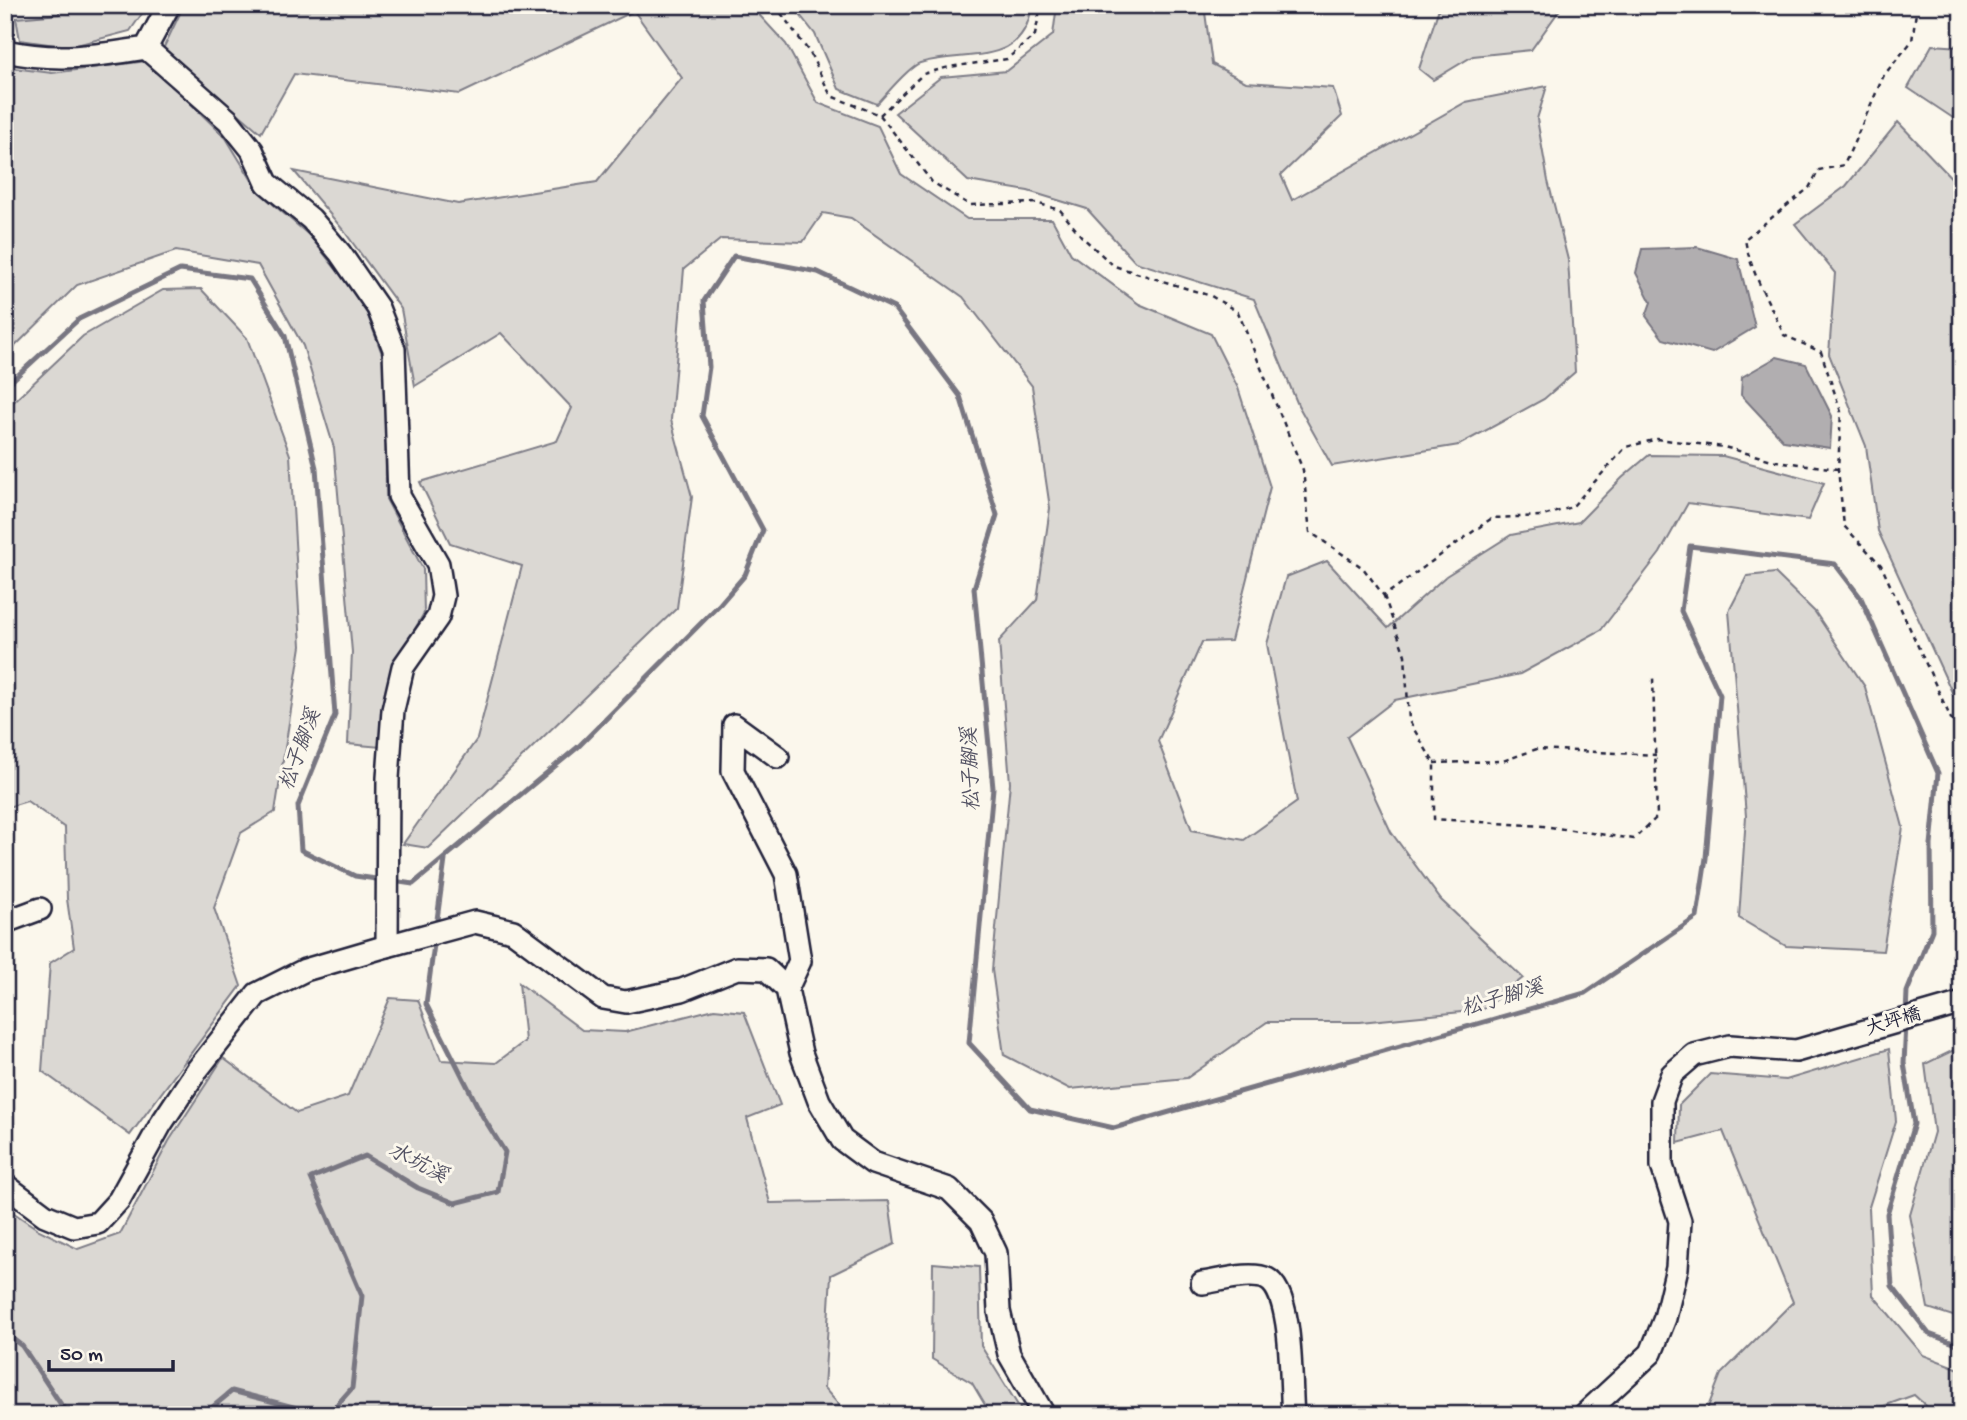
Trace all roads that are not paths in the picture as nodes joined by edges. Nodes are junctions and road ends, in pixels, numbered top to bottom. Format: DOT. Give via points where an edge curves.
graph roads {
  1 [pos="169,5"];
  2 [pos="146,48"];
  3 [pos="5,51"];
  4 [pos="778,757"];
  5 [pos="40,909"];
  6 [pos="5,922"];
  7 [pos="395,944"];
  8 [pos="786,989"];
  9 [pos="1962,1003"];
  10 [pos="5,1185"];
  11 [pos="1202,1283"];
  12 [pos="1044,1415"];
  13 [pos="1293,1415"];
  14 [pos="1584,1415"];
  1 -- 2 [label="street"];
  2 -- 3 [label="street" via="41,59"];
  2 -- 7 [label="street" via="228,120 252,150 267,183 310,219 340,253 378,308 394,349 399,496 438,564 443,596 438,617 403,667 393,710 386,919"];
  4 -- 8 [label="street" via="734,725 733,771 786,874 800,961"];
  5 -- 6 [label="street"];
  7 -- 8 [label="street" via="475,922 513,931 603,998 626,1002 682,989 737,968 766,968"];
  7 -- 10 [label="street" via="305,970 257,994 197,1070 119,1199 98,1223 74,1227 45,1215"];
  8 -- 12 [label="street" via="801,1053 819,1101 842,1140 873,1163 949,1189 981,1221 996,1253 999,1311 1009,1354"];
  9 -- 14 [label="street, 大坪橋" via="1796,1051 1730,1046 1694,1055 1672,1074 1662,1101 1662,1166 1680,1221 1677,1268 1665,1318 1651,1353"];
  11 -- 13 [label="street" via="1267,1279 1282,1294"];
}
